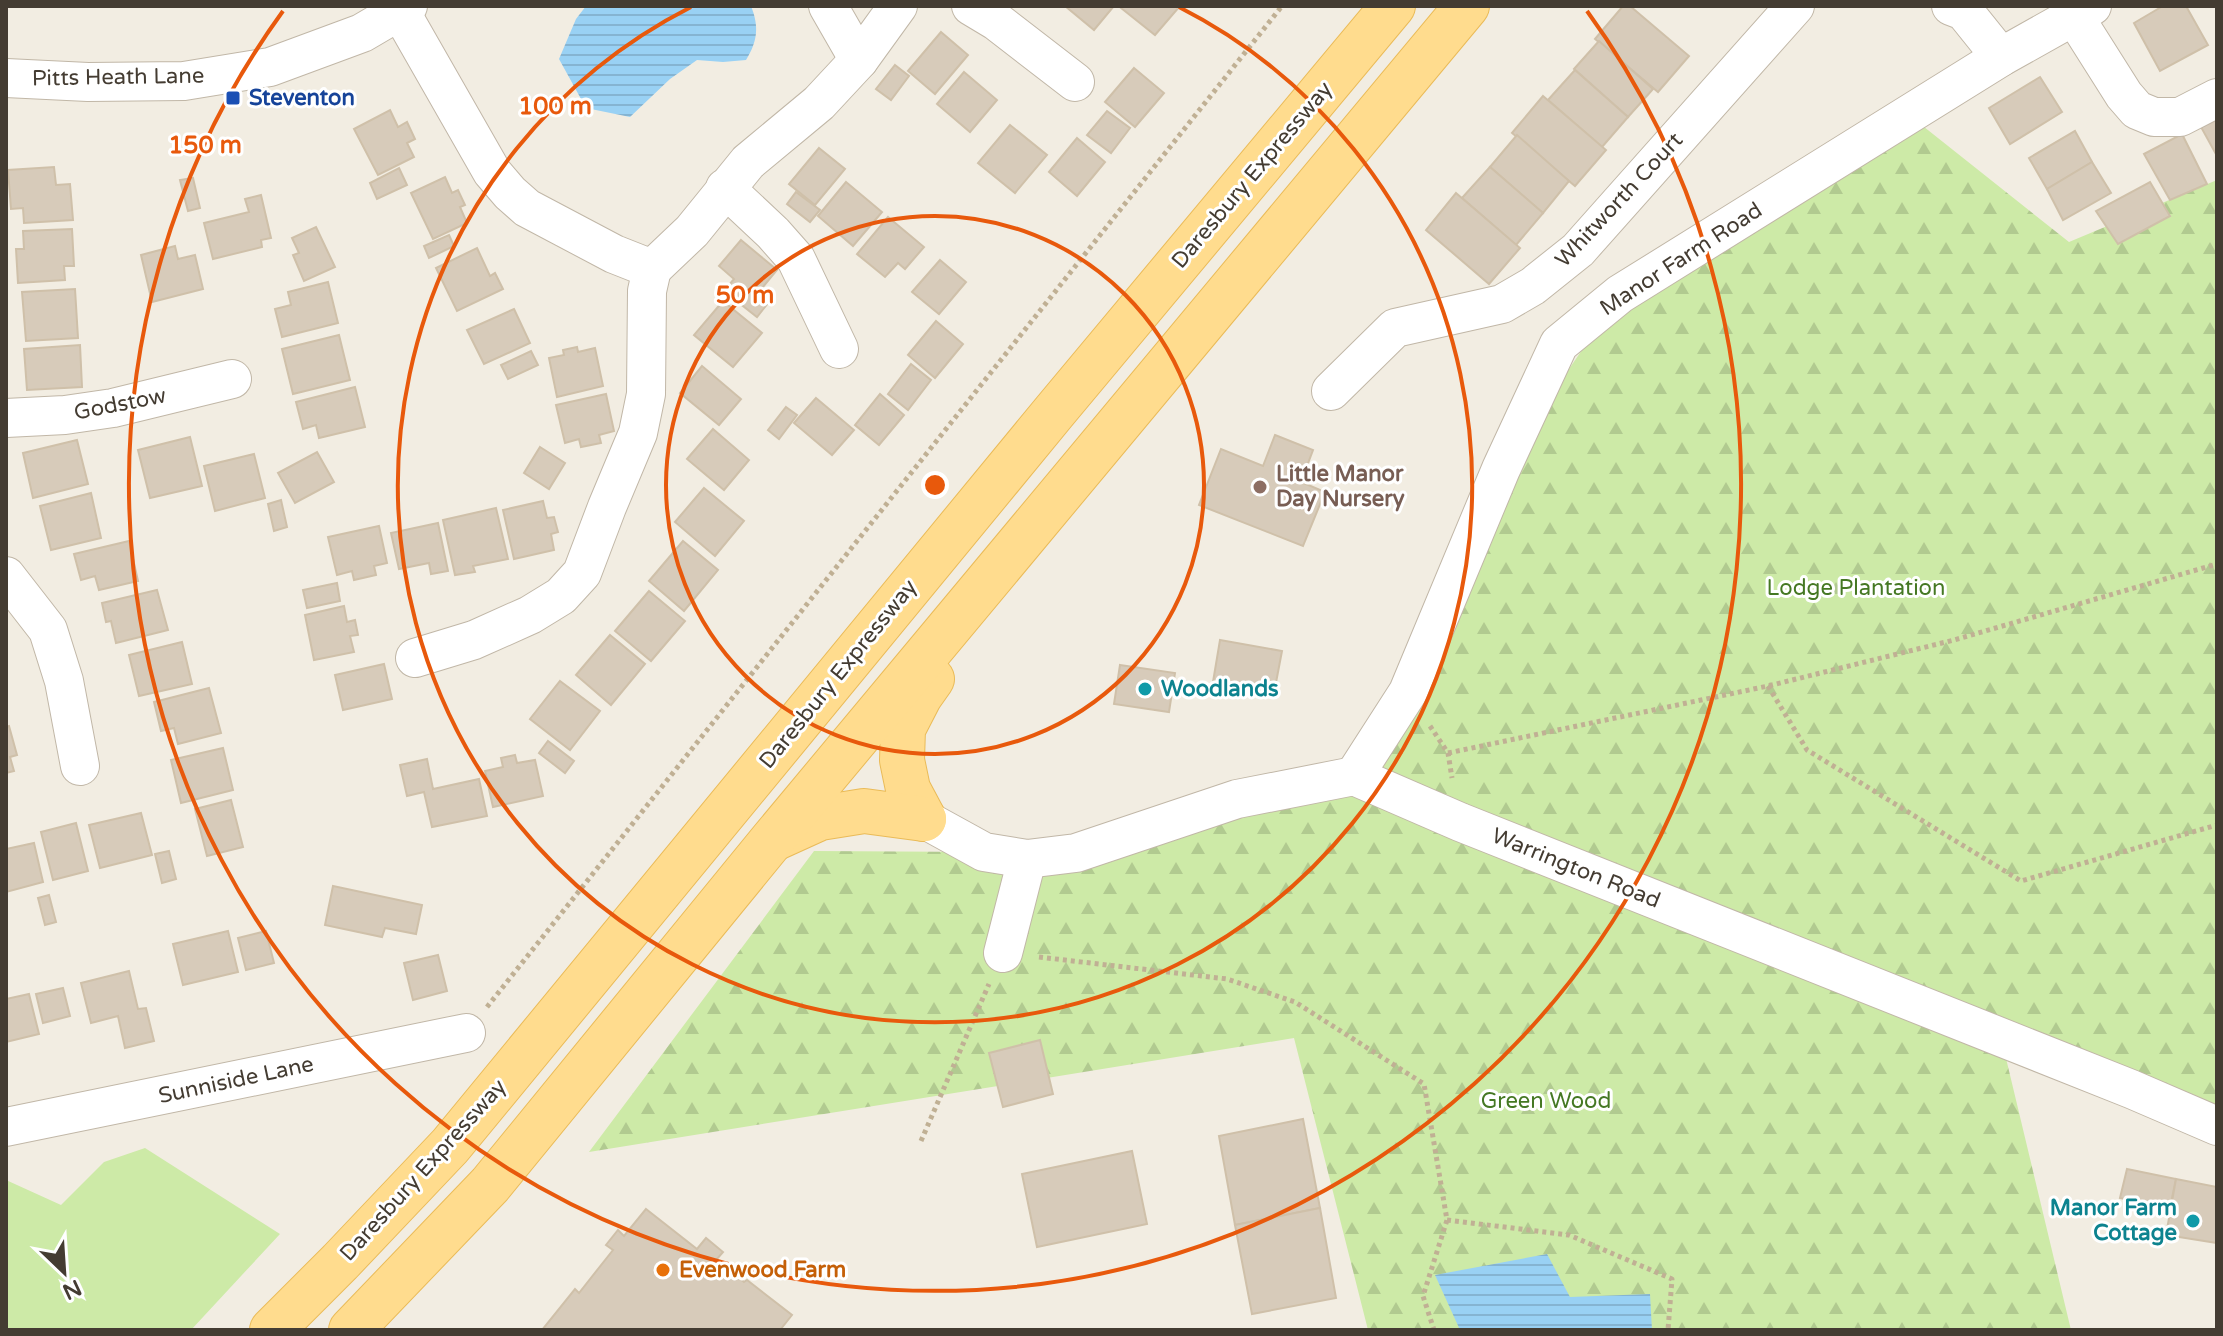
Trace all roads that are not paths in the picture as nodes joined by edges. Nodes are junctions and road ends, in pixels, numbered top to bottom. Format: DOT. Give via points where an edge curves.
graph roads {
  1 [pos="828,6"];
  2 [pos="898,6"];
  3 [pos="971,6"];
  4 [pos="1393,6"];
  5 [pos="1467,6"];
  6 [pos="1795,6"];
  7 [pos="1951,6"];
  8 [pos="404,9"];
  9 [pos="2083,11"];
  10 [pos="2001,57"];
  11 [pos="859,60"];
  12 [pos="6,78"];
  13 [pos="1075,82"];
  14 [pos="2217,98"];
  15 [pos="725,188"];
  16 [pos="652,269"];
  17 [pos="839,349"];
  18 [pos="232,379"];
  19 [pos="1331,391"];
  20 [pos="6,418"];
  21 [pos="1066,486"];
  22 [pos="6,576"];
  23 [pos="415,658"];
  24 [pos="80,766"];
  25 [pos="1354,776"];
  26 [pos="924,819"];
  27 [pos="772,840"];
  28 [pos="1027,859"];
  29 [pos="1003,953"];
  30 [pos="466,1033"];
  31 [pos="2217,1126"];
  32 [pos="6,1127"];
  33 [pos="340,1262"];
  34 [pos="256,1330"];
  35 [pos="272,1330"];
  36 [pos="351,1330"];
  1 -- 11 [label="street"];
  2 -- 11 [label="street"];
  3 -- 13 [label="street"];
  4 -- 33 [label="main road, Daresbury Expressway" via="450,1146"];
  5 -- 21 [label="main road"];
  6 -- 19 [label="street, Whitworth Court" via="1578,250 1502,304 1395,328"];
  7 -- 10 [label="street" via="1964,11"];
  8 -- 12 [label="street, Pitts Heath Lane" via="362,33 270,67 184,81"];
  8 -- 16 [label="street" via="492,172 510,193 527,208"];
  9 -- 10 [label="street, Manor Farm Road"];
  9 -- 14 [label="street" via="2124,95 2137,110 2154,117 2180,117"];
  10 -- 25 [label="street, Manor Farm Road" via="1620,294 1559,344 1408,692"];
  11 -- 15 [label="street"];
  15 -- 16 [label="street" via="692,231"];
  15 -- 17 [label="street" via="796,259"];
  16 -- 23 [label="street" via="646,394 638,433 582,573 561,596 530,615"];
  18 -- 20 [label="street, Godstow" via="113,408"];
  21 -- 26 [label="main road" via="920,696 903,729 908,789"];
  21 -- 27 [label="main road"];
  22 -- 24 [label="street" via="48,630"];
  25 -- 28 [label="street" via="1237,799 1076,853"];
  25 -- 31 [label="street, Warrington Road"];
  26 -- 27 [label="main road" via="864,811 820,818"];
  26 -- 28 [label="street" via="984,852"];
  27 -- 36 [label="main road" via="490,1185"];
  28 -- 29 [label="street"];
  30 -- 32 [label="street, Sunniside Lane"];
  33 -- 34 [label="street"];
  33 -- 35 [label="main road, Daresbury Expressway"];
}
